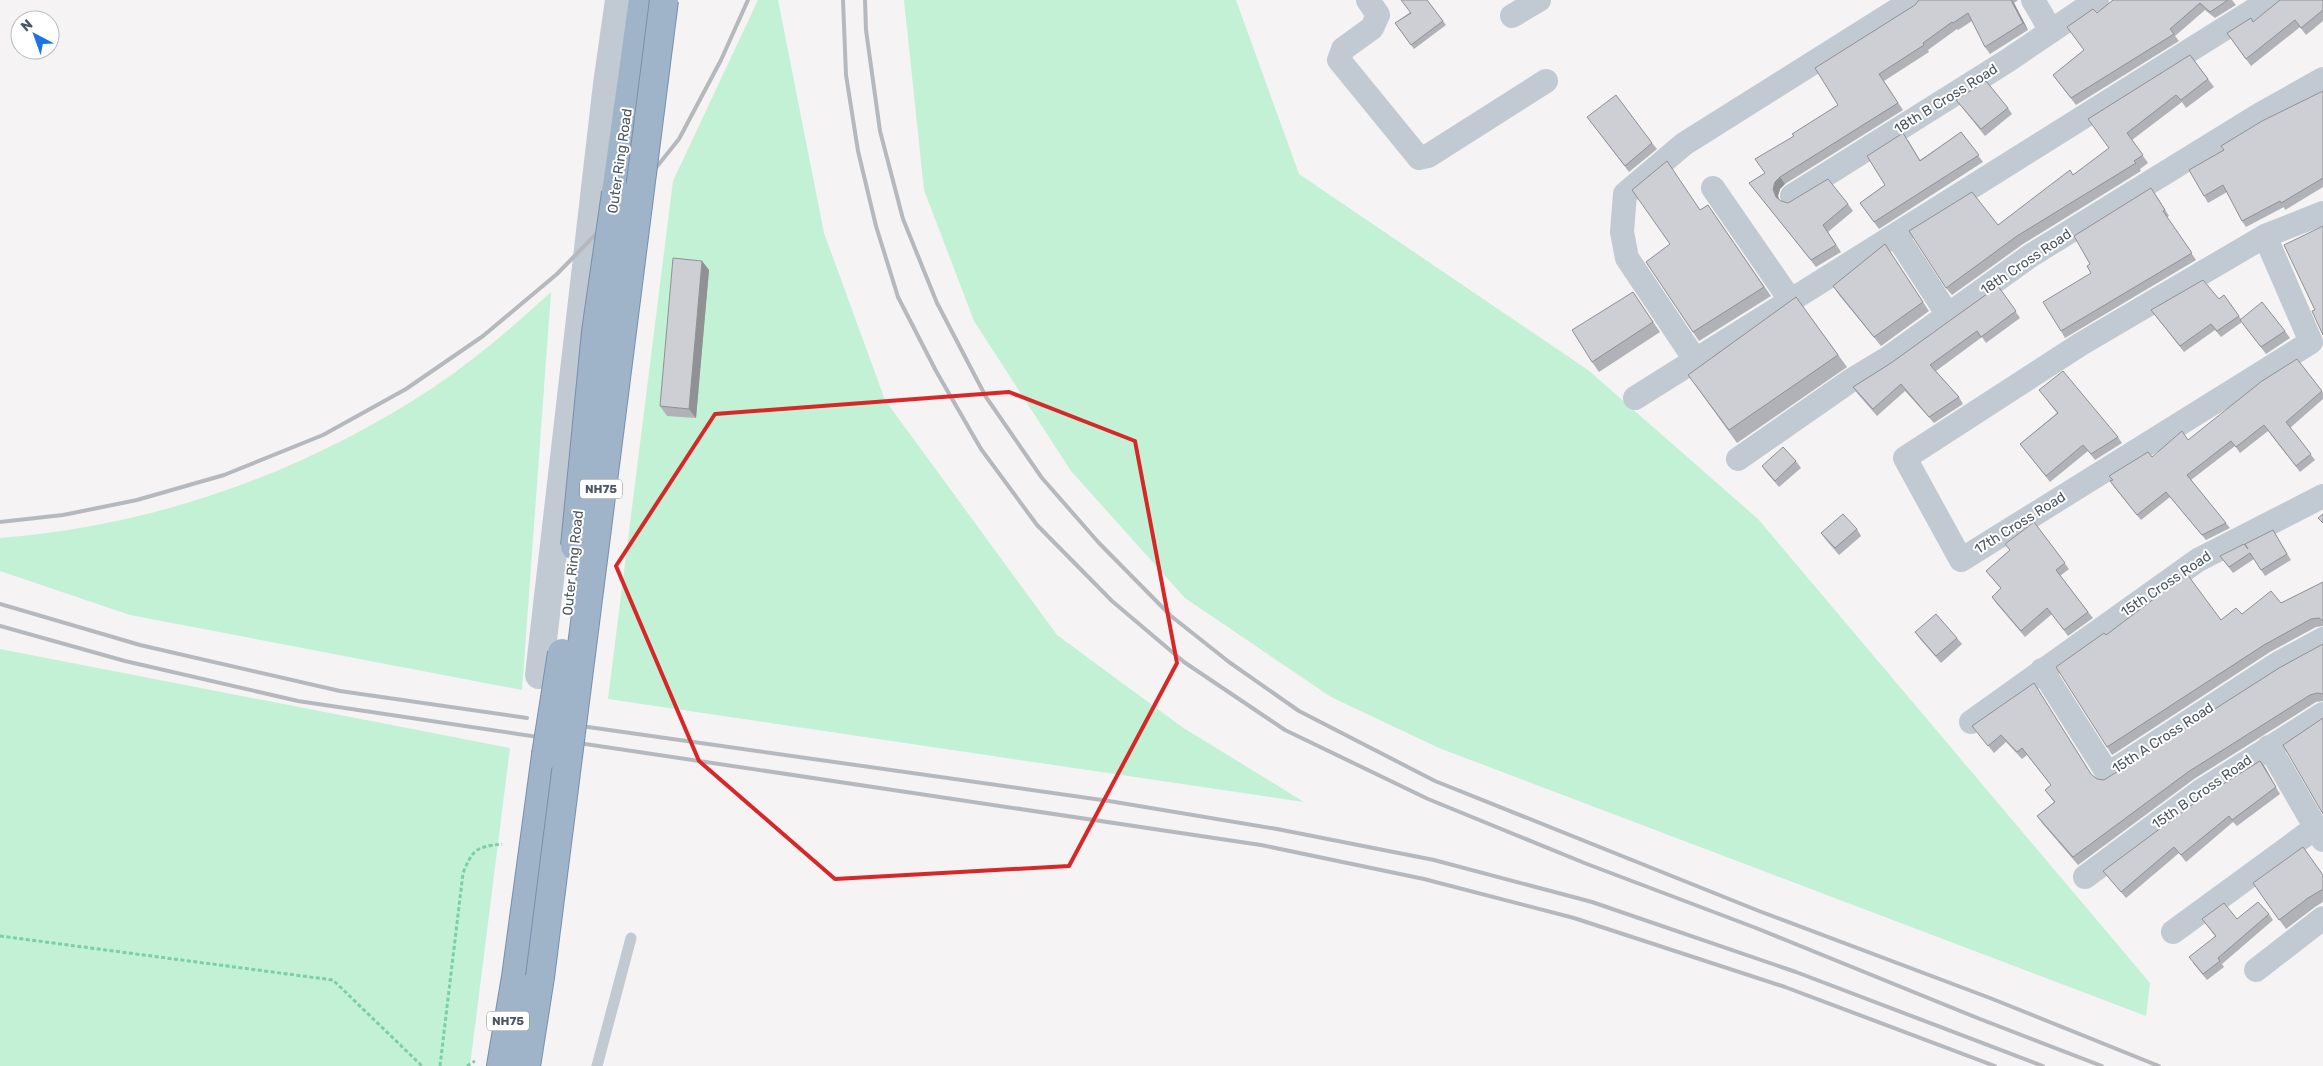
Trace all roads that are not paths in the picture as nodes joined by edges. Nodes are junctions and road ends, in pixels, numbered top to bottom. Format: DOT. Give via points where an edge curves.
graph roads {
  1 [pos="619,0"];
  2 [pos="643,0"];
  3 [pos="664,0"];
  4 [pos="1368,0"];
  5 [pos="1539,0"];
  6 [pos="1913,0"];
  7 [pos="2033,0"];
  8 [pos="2097,0"];
  9 [pos="2270,0"];
  10 [pos="1512,16"];
  11 [pos="2051,31"];
  12 [pos="2323,79"];
  13 [pos="1546,81"];
  14 [pos="1712,188"];
  15 [pos="1792,196"];
  16 [pos="2323,213"];
  17 [pos="1896,235"];
  18 [pos="2265,236"];
  19 [pos="1791,301"];
  20 [pos="1948,315"];
  21 [pos="1696,361"];
  22 [pos="1635,398"];
  23 [pos="1738,459"];
  24 [pos="2323,496"];
  25 [pos="2323,639"];
  26 [pos="2042,670"];
  27 [pos="539,675"];
  28 [pos="2323,714"];
  29 [pos="1971,722"];
  30 [pos="2269,747"];
  31 [pos="2319,834"];
  32 [pos="2085,876"];
  33 [pos="2323,918"];
  34 [pos="2173,932"];
  35 [pos="631,938"];
  36 [pos="2256,970"];
  37 [pos="528,977"];
  38 [pos="501,1066"];
  39 [pos="526,1066"];
  40 [pos="597,1066"];
  1 -- 27 [label="street"];
  2 -- 37 [label="highway, Outer Ring Road / NH75, bridge" via="596,332 565,633 546,755"];
  3 -- 37 [label="highway, Outer Ring Road / NH75, bridge"];
  4 -- 13 [label="street" via="1378,15 1372,28 1343,49 1339,60 1420,158"];
  5 -- 10 [label="street"];
  6 -- 21 [label="street" via="1684,144 1624,194 1622,232 1627,258"];
  7 -- 11 [label="street"];
  8 -- 11 [label="street, 18th B Cross Road"];
  9 -- 17 [label="street"];
  11 -- 15 [label="street, 18th B Cross Road"];
  12 -- 20 [label="street, 18th Cross Road" via="2030,256"];
  14 -- 19 [label="street"];
  16 -- 18 [label="street, 17th Cross Road"];
  17 -- 19 [label="street"];
  17 -- 20 [label="street"];
  18 -- 18 [label="street, 17th Cross Road" via="2311,342 1961,560 1905,458 2081,344"];
  19 -- 21 [label="street"];
  20 -- 23 [label="street, 18th Cross Road"];
  21 -- 22 [label="street"];
  24 -- 26 [label="street, 15th Cross Road" via="2198,560"];
  25 -- 26 [label="street, 15th A Cross Road" via="2277,664 2108,774"];
  26 -- 29 [label="street, 15th Cross Road"];
  28 -- 30 [label="street, 15th B Cross Road"];
  30 -- 31 [label="street"];
  30 -- 32 [label="street, 15th B Cross Road" via="2201,791"];
  31 -- 34 [label="street"];
  33 -- 36 [label="street"];
  35 -- 40 [label="lane"];
  37 -- 38 [label="highway, Outer Ring Road / NH75"];
  37 -- 39 [label="highway, Outer Ring Road / NH75"];
}
